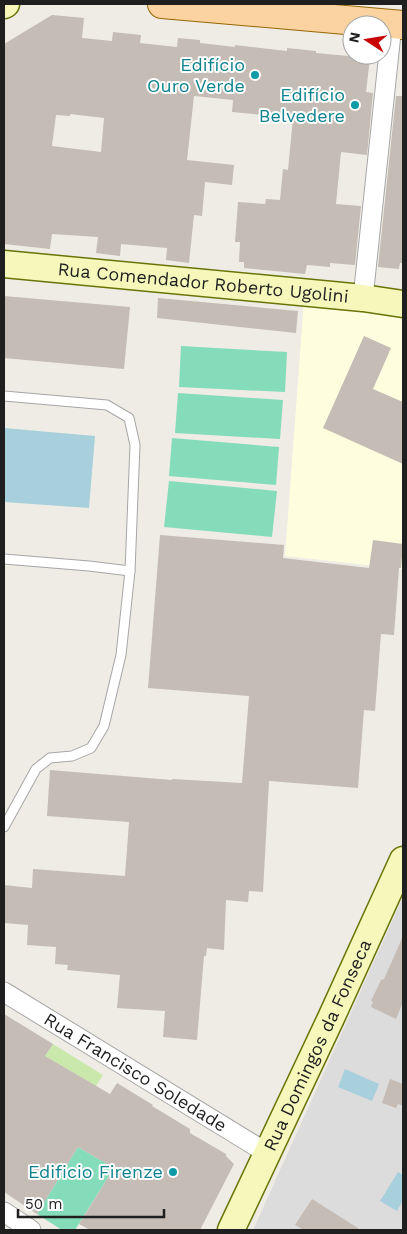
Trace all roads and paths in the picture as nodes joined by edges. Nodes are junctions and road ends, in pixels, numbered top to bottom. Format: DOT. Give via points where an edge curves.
graph roads {
  1 [pos="162,4"];
  2 [pos="399,21"];
  3 [pos="4,264"];
  4 [pos="363,298"];
  5 [pos="403,304"];
  6 [pos="4,396"];
  7 [pos="4,559"];
  8 [pos="130,571"];
  9 [pos="4,827"];
  10 [pos="403,860"];
  11 [pos="4,992"];
  12 [pos="267,1153"];
  13 [pos="4,1212"];
  14 [pos="31,1230"];
  15 [pos="231,1230"];
  1 -- 2 [label="main road" via="351,20 362,9"];
  2 -- 4 [label="street"];
  3 -- 4 [label="street, Rua Comendador Roberto Ugolini"];
  4 -- 5 [label="street, Rua Comendador Roberto Ugolini"];
  6 -- 8 [label="lane" via="107,405 129,418 135,445"];
  7 -- 8 [label="lane"];
  8 -- 9 [label="lane" via="121,655 104,726 90,748 72,756 50,758 36,769"];
  10 -- 12 [label="street, Rua Domingos da Fonseca"];
  11 -- 12 [label="street, Rua Francisco Soledade"];
  12 -- 15 [label="street, Rua Domingos da Fonseca"];
  13 -- 14 [label="street"];
}
